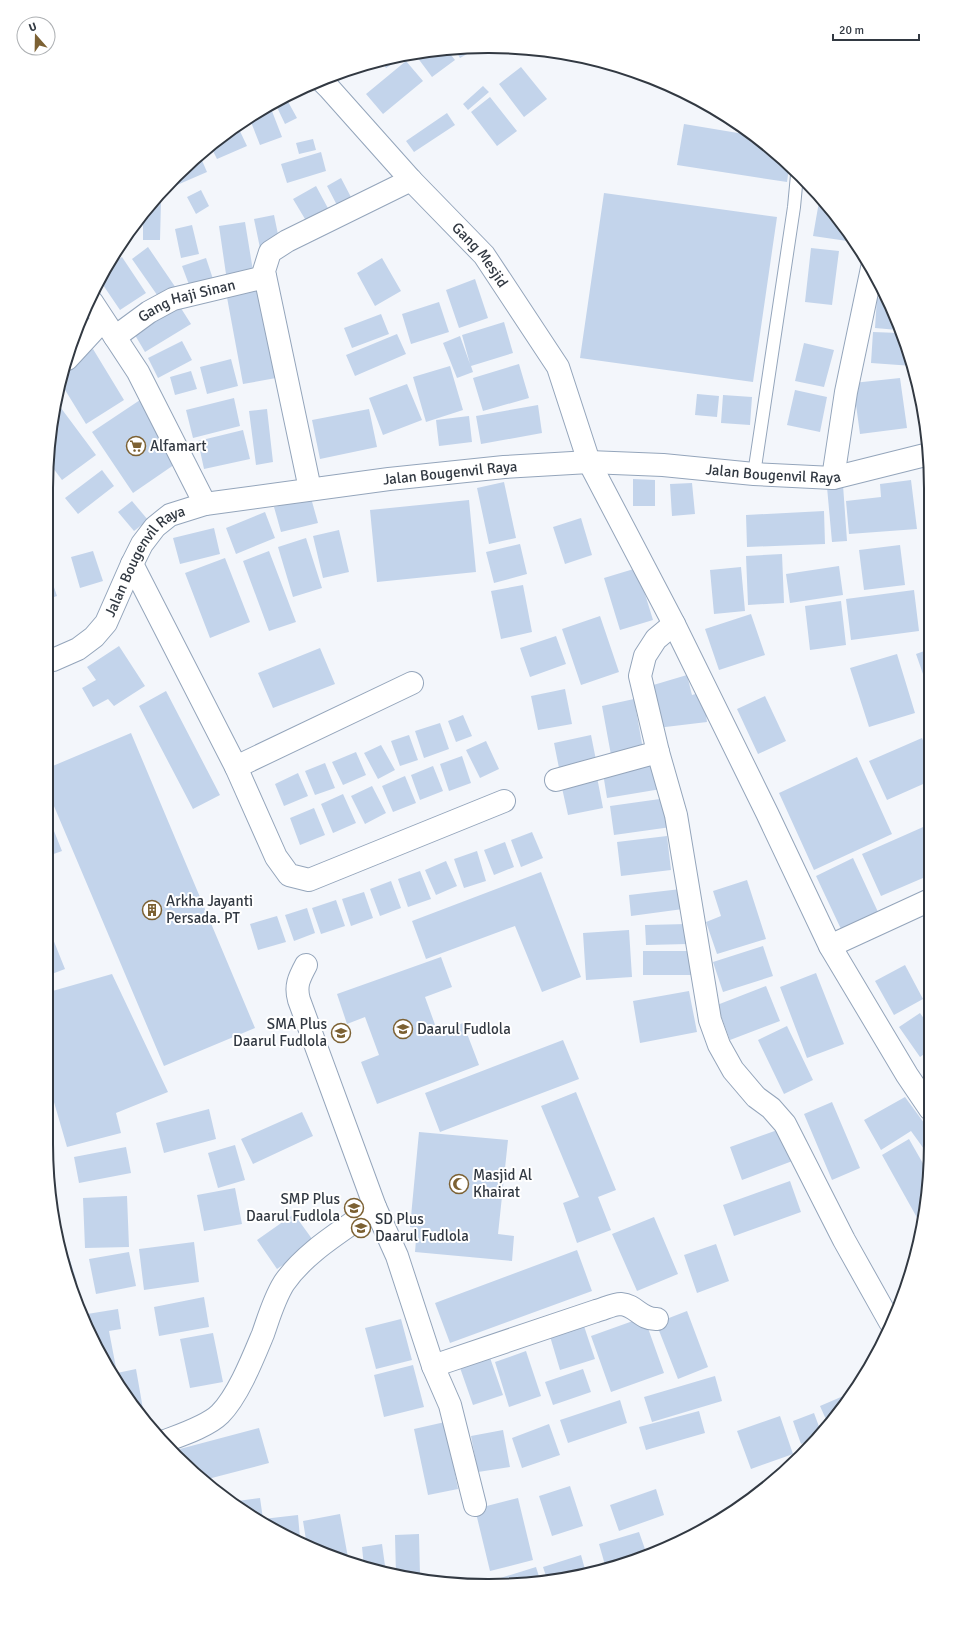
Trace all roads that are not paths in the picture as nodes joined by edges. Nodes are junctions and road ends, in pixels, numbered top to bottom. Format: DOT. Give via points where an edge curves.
graph roads {
  1 [pos="326,85"];
  2 [pos="411,180"];
  3 [pos="796,181"];
  4 [pos="266,277"];
  5 [pos="870,278"];
  6 [pos="97,311"];
  7 [pos="115,337"];
  8 [pos="80,338"];
  9 [pos="923,456"];
  10 [pos="589,462"];
  11 [pos="754,474"];
  12 [pos="832,478"];
  13 [pos="310,489"];
  14 [pos="205,504"];
  15 [pos="132,564"];
  16 [pos="674,624"];
  17 [pos="53,660"];
  18 [pos="412,682"];
  19 [pos="658,752"];
  20 [pos="236,767"];
  21 [pos="556,780"];
  22 [pos="504,801"];
  23 [pos="924,903"];
  24 [pos="830,946"];
  25 [pos="306,965"];
  26 [pos="924,1100"];
  27 [pos="375,1207"];
  28 [pos="887,1318"];
  29 [pos="657,1319"];
  30 [pos="433,1366"];
  31 [pos="170,1440"];
  32 [pos="475,1505"];
  1 -- 2 [label="street, Gang Mesjid"];
  2 -- 4 [label="street" via="287,241 270,252 264,271"];
  2 -- 10 [label="street, Gang Mesjid" via="484,255 558,367"];
  3 -- 11 [label="lane"];
  4 -- 7 [label="street, Gang Haji Sinan" via="173,299 149,312"];
  4 -- 13 [label="street"];
  5 -- 12 [label="street" via="846,392"];
  6 -- 7 [label="street"];
  6 -- 8 [label="street"];
  7 -- 14 [label="street" via="138,372"];
  9 -- 12 [label="street, Jalan Bougenvil Raya"];
  10 -- 11 [label="street, Jalan Bougenvil Raya" via="662,465"];
  10 -- 13 [label="street, Jalan Bougenvil Raya" via="504,467"];
  10 -- 16 [label="street, Gang Mesjid"];
  11 -- 12 [label="street, Jalan Bougenvil Raya"];
  13 -- 14 [label="street, Jalan Bougenvil Raya"];
  14 -- 15 [label="street, Jalan Bougenvil Raya" via="170,515 155,527 142,544"];
  15 -- 17 [label="street, Jalan Bougenvil Raya" via="106,623 94,637 78,649"];
  15 -- 20 [label="street"];
  16 -- 19 [label="street" via="656,639 645,656 640,676"];
  16 -- 24 [label="street, Gang Mesjid"];
  18 -- 20 [label="street"];
  19 -- 21 [label="street"];
  19 -- 28 [label="street" via="676,815 710,1020 719,1044 733,1070 751,1092 772,1108 785,1124 840,1234"];
  20 -- 22 [label="street" via="276,857 288,875 309,880"];
  23 -- 24 [label="street"];
  24 -- 26 [label="street, Gang Mesjid"];
  25 -- 27 [label="street" via="296,990"];
  27 -- 30 [label="street" via="397,1256"];
  27 -- 31 [label="street" via="308,1256 284,1283 237,1391 220,1415"];
  29 -- 30 [label="street" via="649,1319 629,1306 620,1304"];
  30 -- 32 [label="street" via="450,1405"];
}
